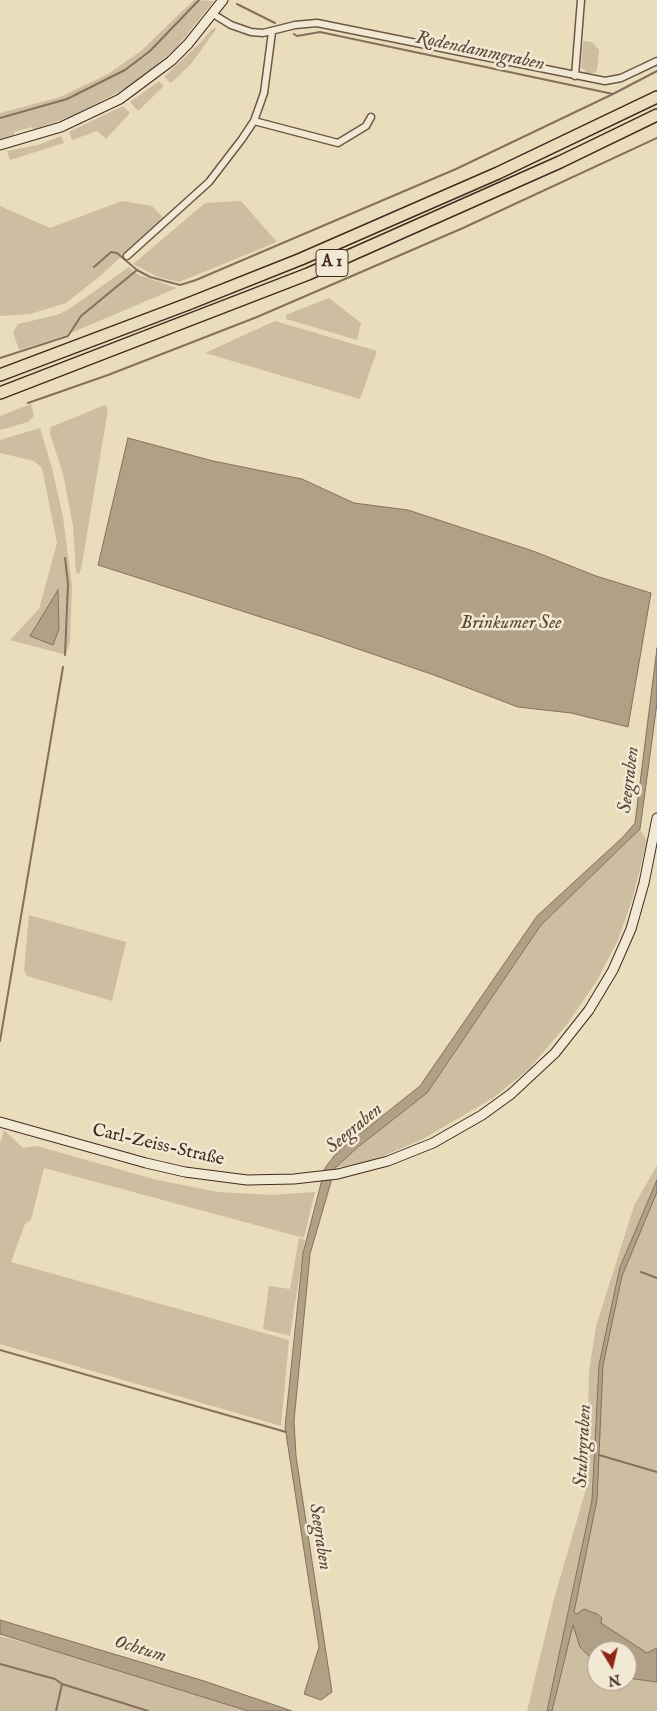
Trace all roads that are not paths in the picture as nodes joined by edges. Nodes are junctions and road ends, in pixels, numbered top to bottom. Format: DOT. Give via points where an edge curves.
graph roads {
  1 [pos="223,0"];
  2 [pos="581,0"];
  3 [pos="213,14"];
  4 [pos="272,32"];
  5 [pos="657,61"];
  6 [pos="575,76"];
  7 [pos="657,97"];
  8 [pos="657,115"];
  9 [pos="371,117"];
  10 [pos="254,121"];
  11 [pos="0,145"];
  12 [pos="127,256"];
  13 [pos="0,374"];
  14 [pos="0,393"];
  15 [pos="657,818"];
  16 [pos="0,1122"];
  1 -- 3 [label="main road"];
  2 -- 6 [label="street"];
  3 -- 4 [label="street" via="251,32"];
  3 -- 11 [label="main road" via="171,61 120,99 61,127"];
  4 -- 6 [label="street" via="296,24 318,22"];
  4 -- 10 [label="street" via="264,93"];
  5 -- 6 [label="street" via="613,80"];
  7 -- 13 [label="highway, A 1" via="498,173 301,259"];
  8 -- 14 [label="highway, A 1" via="560,162 308,274"];
  9 -- 10 [label="street" via="366,126 338,143"];
  10 -- 12 [label="street" via="209,182"];
  15 -- 16 [label="main road, Carl-Zeiss-Straße" via="631,928 606,982 567,1040 512,1094 465,1126 409,1153 338,1174 266,1180 185,1172"];
}
